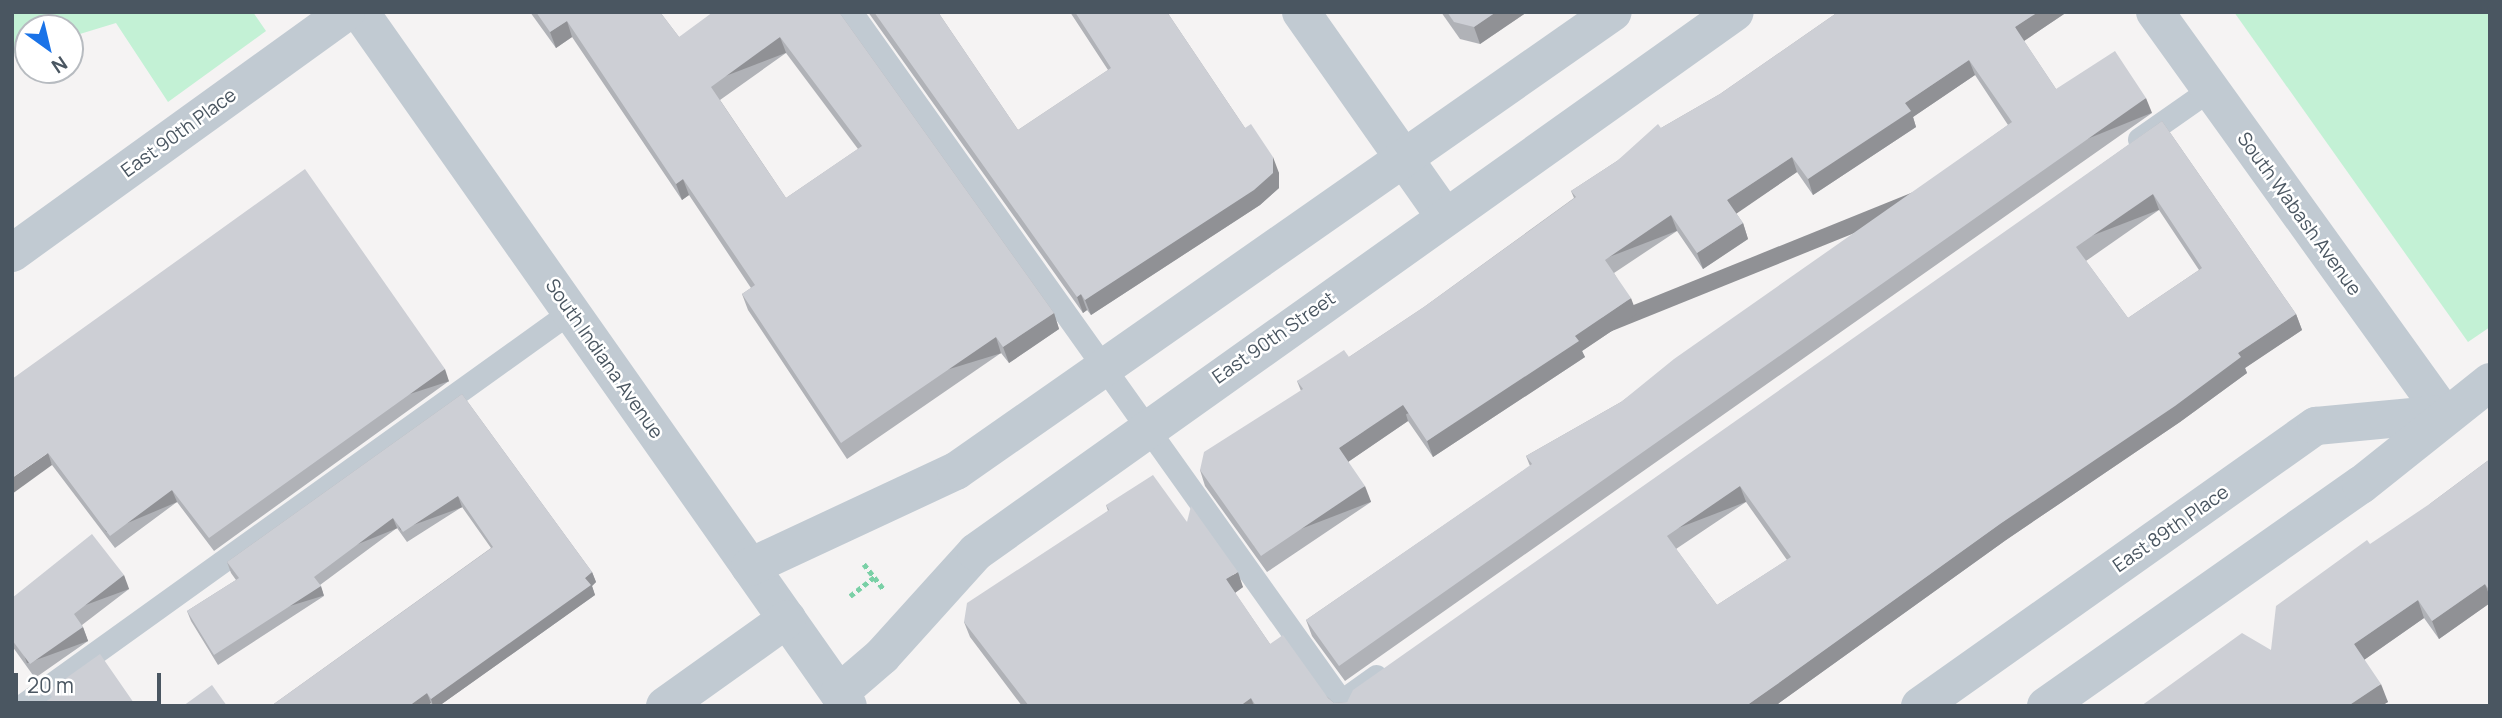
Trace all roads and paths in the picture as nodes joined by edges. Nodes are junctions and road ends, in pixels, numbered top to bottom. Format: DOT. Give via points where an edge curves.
graph roads {
  1 [pos="346,12"];
  2 [pos="360,12"];
  3 [pos="851,12"];
  4 [pos="1301,12"];
  5 [pos="1613,12"];
  6 [pos="1735,12"];
  7 [pos="2155,12"];
  8 [pos="2209,90"];
  9 [pos="2124,150"];
  10 [pos="1401,157"];
  11 [pos="1445,217"];
  12 [pos="12,253"];
  13 [pos="570,312"];
  14 [pos="1103,366"];
  15 [pos="2490,382"];
  16 [pos="2444,414"];
  17 [pos="1147,428"];
  18 [pos="860,558"];
  19 [pos="750,567"];
  20 [pos="874,578"];
  21 [pos="850,596"];
  22 [pos="891,599"];
  23 [pos="787,620"];
  24 [pos="1398,661"];
  25 [pos="844,699"];
  26 [pos="1343,703"];
  27 [pos="21,706"];
  28 [pos="665,706"];
  29 [pos="1920,706"];
  30 [pos="2046,706"];
  1 -- 12 [label="street, East 90th Place"];
  2 -- 13 [label="street, South Indiana Avenue"];
  3 -- 14 [label="lane"];
  4 -- 10 [label="street"];
  5 -- 10 [label="street"];
  6 -- 11 [label="street, East 90th Street"];
  7 -- 8 [label="street, South Wabash Avenue"];
  8 -- 9 [label="lane"];
  8 -- 16 [label="street, South Wabash Avenue"];
  10 -- 11 [label="street"];
  10 -- 14 [label="street"];
  11 -- 17 [label="street, East 90th Street"];
  13 -- 19 [label="street, South Indiana Avenue"];
  13 -- 27 [label="lane"];
  14 -- 17 [label="lane"];
  14 -- 19 [label="street" via="956,471"];
  15 -- 16 [label="street, East 89th Place"];
  16 -- 29 [label="street, East 89th Place" via="2316,426"];
  16 -- 30 [label="street, East 89th Place" via="2361,485"];
  17 -- 25 [label="street, East 90th Street" via="976,552"];
  17 -- 26 [label="lane"];
  18 -- 20 [label="path"];
  19 -- 23 [label="street, South Indiana Avenue"];
  20 -- 21 [label="path"];
  20 -- 22 [label="path"];
  23 -- 25 [label="street, South Indiana Avenue"];
  23 -- 28 [label="street"];
  24 -- 26 [label="lane"];
}
